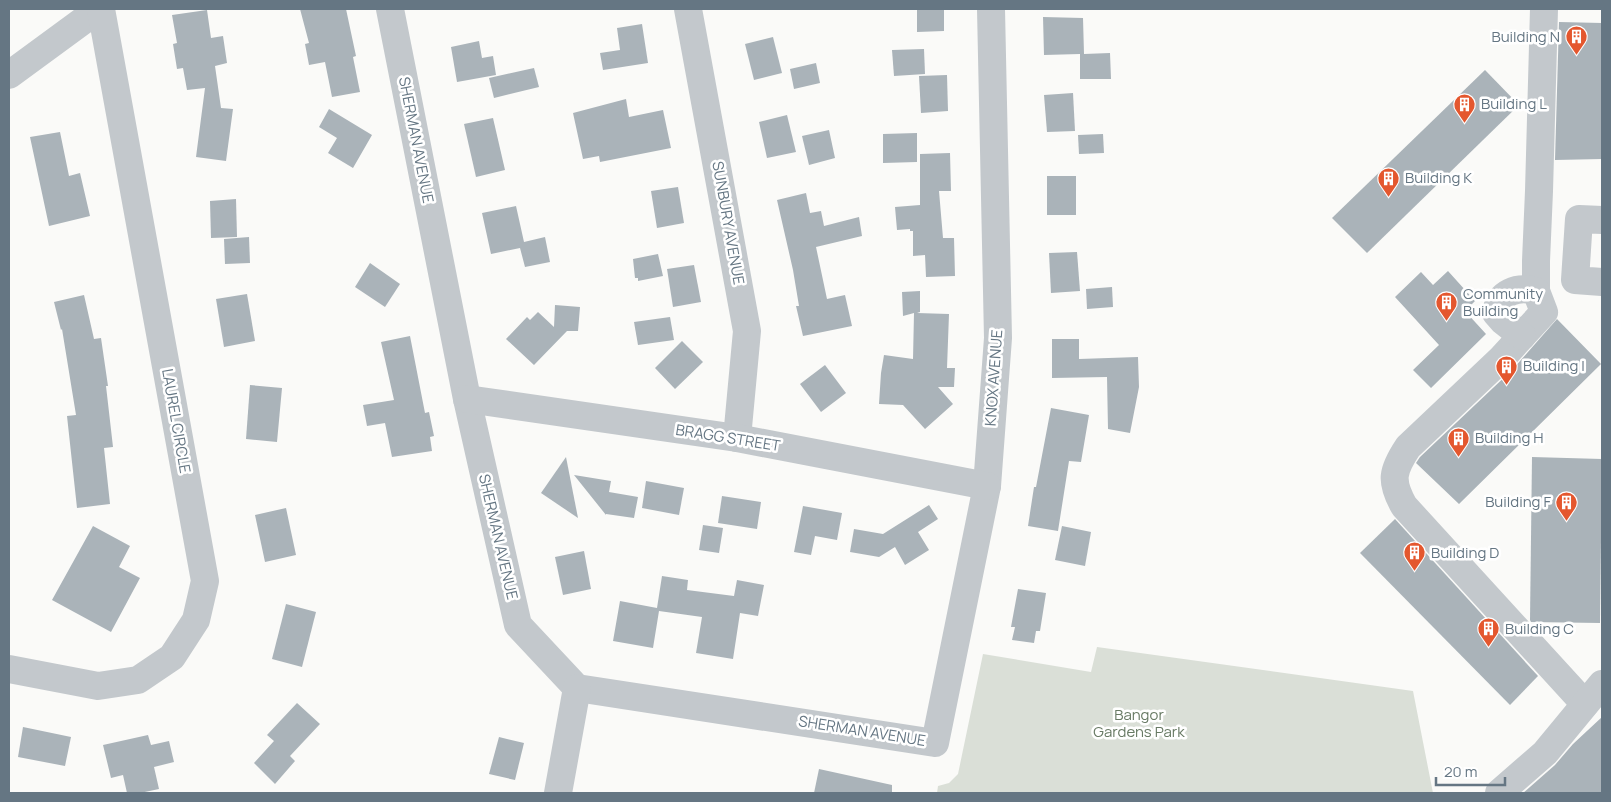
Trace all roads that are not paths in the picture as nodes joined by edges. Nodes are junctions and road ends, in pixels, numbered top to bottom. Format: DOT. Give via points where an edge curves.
graph roads {
  1 [pos="100,9"];
  2 [pos="390,9"];
  3 [pos="688,9"];
  4 [pos="991,9"];
  5 [pos="1544,9"];
  6 [pos="9,75"];
  7 [pos="1602,220"];
  8 [pos="1575,280"];
  9 [pos="1602,282"];
  10 [pos="1540,302"];
  11 [pos="1522,336"];
  12 [pos="467,399"];
  13 [pos="737,438"];
  14 [pos="987,486"];
  15 [pos="9,669"];
  16 [pos="1602,684"];
  17 [pos="577,688"];
  18 [pos="1585,704"];
  19 [pos="935,742"];
  20 [pos="558,793"];
  21 [pos="1499,793"];
  1 -- 6 [label="street, LAUREL CIRCLE"];
  1 -- 15 [label="street, LAUREL CIRCLE" via="205,581 196,620 172,657 138,680 98,686"];
  2 -- 12 [label="street, SHERMAN AVENUE"];
  3 -- 13 [label="street, SUNBURY AVENUE" via="747,331"];
  4 -- 14 [label="street, KNOX AVENUE" via="998,338"];
  5 -- 10 [label="street"];
  7 -- 8 [label="street" via="1579,219"];
  8 -- 9 [label="street"];
  8 -- 10 [label="street"];
  10 -- 11 [label="street"];
  10 -- 11 [label="street" via="1528,289 1506,294 1497,304 1496,313"];
  11 -- 18 [label="street" via="1408,447 1394,474 1396,491 1404,506"];
  12 -- 13 [label="street, BRAGG STREET"];
  12 -- 17 [label="street, SHERMAN AVENUE" via="518,625"];
  13 -- 14 [label="street, BRAGG STREET"];
  14 -- 19 [label="street, KNOX AVENUE"];
  16 -- 18 [label="street"];
  17 -- 19 [label="street, SHERMAN AVENUE"];
  17 -- 20 [label="street"];
  18 -- 21 [label="street" via="1545,753"];
}
